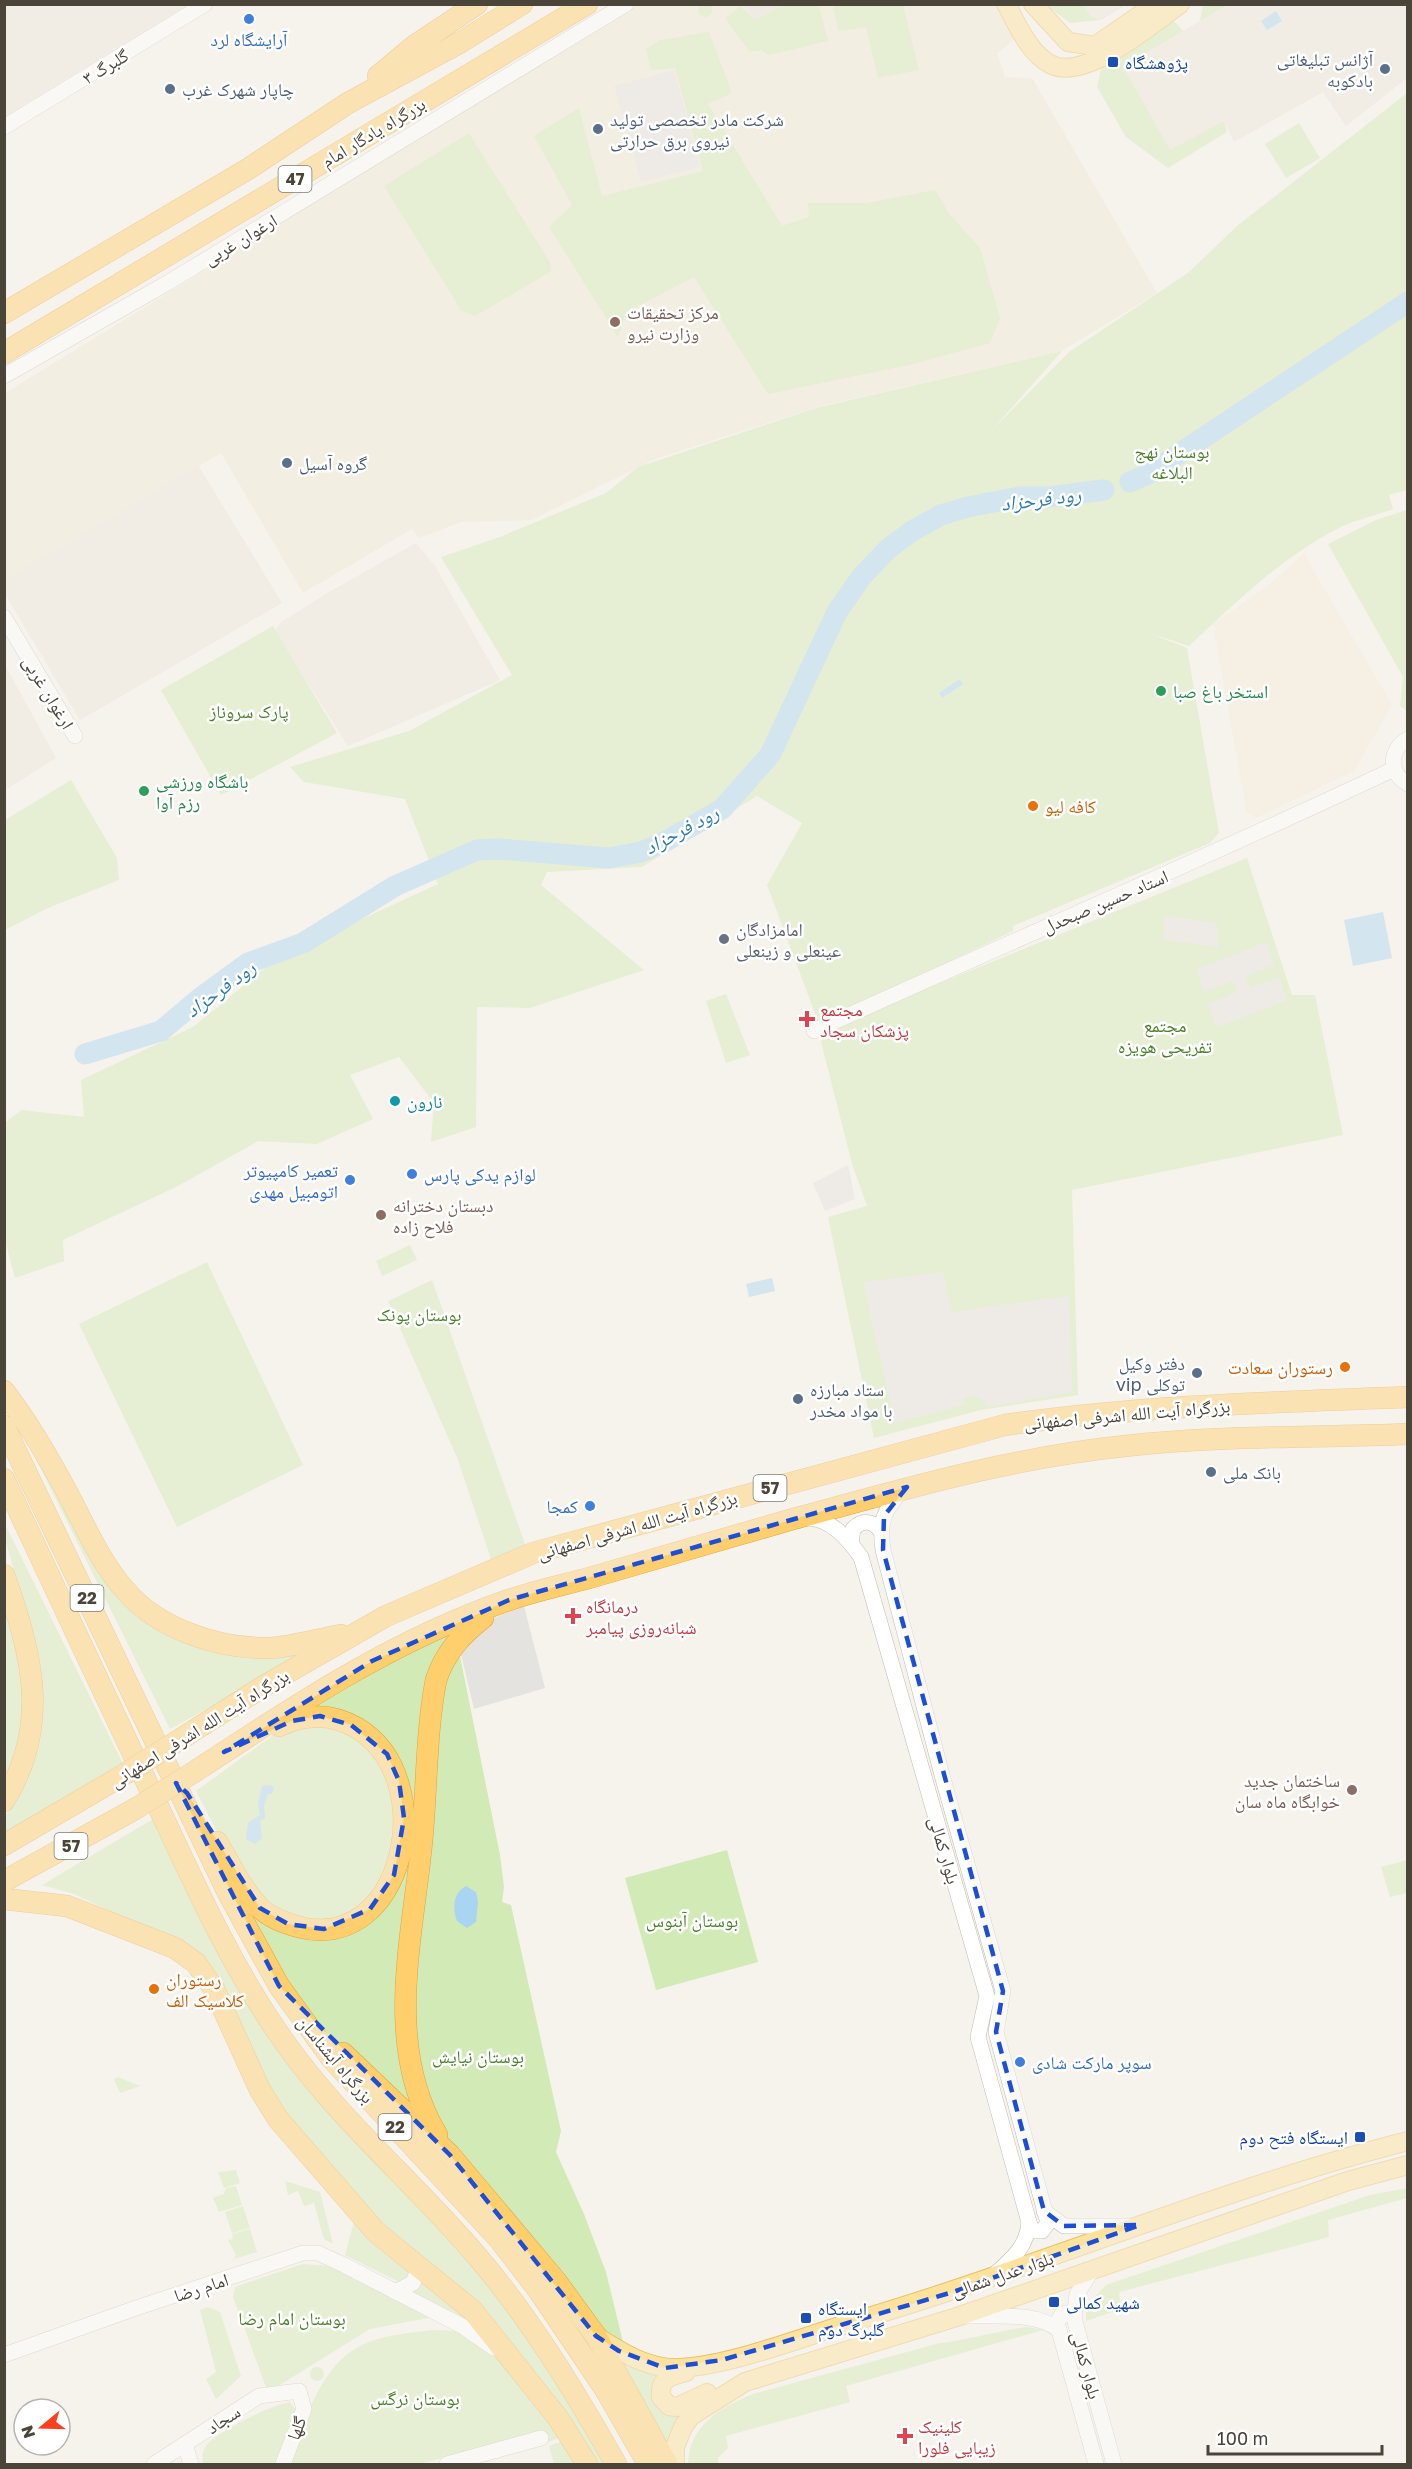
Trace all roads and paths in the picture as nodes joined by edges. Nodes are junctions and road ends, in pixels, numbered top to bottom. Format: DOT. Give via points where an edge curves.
graph roads {
  1 [pos="205,4"];
  2 [pos="450,4"];
  3 [pos="477,4"];
  4 [pos="522,4"];
  5 [pos="587,4"];
  6 [pos="626,4"];
  7 [pos="1006,4"];
  8 [pos="1156,4"];
  9 [pos="1180,4"];
  10 [pos="1035,9"];
  11 [pos="1019,27"];
  12 [pos="414,46"];
  13 [pos="348,103"];
  14 [pos="4,127"];
  15 [pos="68,274"];
  16 [pos="4,298"];
  17 [pos="4,313"];
  18 [pos="4,353"];
  19 [pos="4,376"];
  20 [pos="4,617"];
  21 [pos="75,736"];
  22 [pos="1407,739"];
  23 [pos="1394,769"];
  24 [pos="1407,784"];
  25 [pos="814,1031"];
  26 [pos="4,1391"];
  27 [pos="1406,1396"];
  28 [pos="4,1426"];
  29 [pos="1407,1434"];
  30 [pos="4,1479"];
  31 [pos="907,1486"];
  32 [pos="797,1518"];
  33 [pos="880,1530"];
  34 [pos="851,1543"];
  35 [pos="4,1575"];
  36 [pos="509,1600"];
  37 [pos="360,1631"];
  38 [pos="224,1752"];
  39 [pos="170,1771"];
  40 [pos="4,1801"];
  41 [pos="4,1845"];
  42 [pos="4,1881"];
  43 [pos="4,1899"];
  44 [pos="279,1986"];
  45 [pos="1407,2141"];
  46 [pos="450,2156"];
  47 [pos="1407,2165"];
  48 [pos="1046,2217"];
  49 [pos="1029,2224"];
  50 [pos="1140,2225"];
  51 [pos="414,2264"];
  52 [pos="1094,2269"];
  53 [pos="988,2280"];
  54 [pos="395,2292"];
  55 [pos="960,2316"];
  56 [pos="1074,2318"];
  57 [pos="1058,2326"];
  58 [pos="596,2336"];
  59 [pos="4,2355"];
  60 [pos="722,2361"];
  61 [pos="518,2368"];
  62 [pos="745,2382"];
  63 [pos="299,2391"];
  64 [pos="541,2438"];
  65 [pos="185,2444"];
  66 [pos="154,2464"];
  67 [pos="191,2464"];
  68 [pos="283,2464"];
  69 [pos="447,2464"];
  70 [pos="587,2464"];
  71 [pos="616,2464"];
  72 [pos="648,2464"];
  73 [pos="667,2464"];
  74 [pos="675,2464"];
  75 [pos="1096,2464"];
  76 [pos="1114,2464"];
  1 -- 14 [label="street, گلبرگ ۳"];
  2 -- 12 [label="street" via="445,19"];
  3 -- 12 [label="highway"];
  4 -- 13 [label="highway, بزرگراه یادگار امام / 47"];
  5 -- 18 [label="highway, بزرگراه یادگار امام / 47"];
  6 -- 19 [label="street, ارغوان غربی" via="169,282"];
  7 -- 11 [label="main road"];
  8 -- 10 [label="main road" via="1095,46 1068,42"];
  9 -- 11 [label="main road" via="1098,60 1069,67 1050,64 1032,48"];
  10 -- 11 [label="main road"];
  12 -- 13 [label="highway"];
  13 -- 15 [label="highway, بزرگراه یادگار امام / 47" via="248,169"];
  15 -- 16 [label="highway"];
  15 -- 17 [label="highway, بزرگراه یادگار امام / 47"];
  20 -- 21 [label="street, ارغوان غربی"];
  22 -- 23 [label="street" via="1396,749"];
  23 -- 24 [label="street"];
  23 -- 25 [label="street, استاد حسین صبحدل" via="1235,845"];
  26 -- 37 [label="highway" via="61,1480 115,1578 155,1615 198,1637 269,1648"];
  27 -- 37 [label="highway, بزرگراه آیت الله اشرفی اصفهانی / 57" via="1180,1407 1005,1425 533,1553 413,1602"];
  28 -- 39 [label="highway, 22"];
  29 -- 31 [label="highway, بزرگراه آیت الله اشرفی اصفهانی / 57" via="1128,1445 1006,1463"];
  30 -- 71 [label="highway, بزرگراه آبشناسان / 22" via="229,1953 283,2041 508,2295 573,2390"];
  31 -- 32 [label="highway, بزرگراه آیت الله اشرفی اصفهانی / 57"];
  31 -- 33 [label="street" via="891,1502"];
  32 -- 34 [label="street, بلوار کمالی" via="819,1517"];
  32 -- 36 [label="highway, بزرگراه آیت الله اشرفی اصفهانی / 57"];
  33 -- 34 [label="street" via="872,1523 862,1522 853,1529"];
  33 -- 48 [label="street, بلوار کمالی" via="942,1775 1003,1991 996,2032"];
  34 -- 49 [label="street, بلوار کمالی" via="861,1557 987,1995 978,2037"];
  35 -- 40 [label="highway" via="28,1650 34,1707 24,1760"];
  36 -- 38 [label="highway, بزرگراه آیت الله اشرفی اصفهانی / 57" via="380,1657"];
  36 -- 46 [label="highway" via="473,1626 452,1648 440,1670 433,1697 405,2027 416,2090"];
  37 -- 41 [label="highway, بزرگراه آیت الله اشرفی اصفهانی / 57, bridge"];
  38 -- 39 [label="highway" via="310,1716 351,1725 380,1745 399,1781 404,1818 394,1875 370,1909 340,1926 324,1929 309,1929 273,1917 247,1892 191,1798"];
  38 -- 42 [label="highway, بزرگراه آیت الله اشرفی اصفهانی / 57, bridge" via="135,1809"];
  39 -- 44 [label="highway, بزرگراه آبشناسان / 22" via="228,1893"];
  43 -- 51 [label="highway" via="67,1906 175,1948 196,1964 214,1989 260,2090 278,2119 364,2218"];
  44 -- 46 [label="highway"];
  44 -- 72 [label="highway, بزرگراه آبشناسان / 22" via="332,2059 499,2239 605,2389"];
  45 -- 50 [label="main road, بلوار عدل شمالی"];
  46 -- 58 [label="highway" via="512,2226"];
  47 -- 52 [label="main road, بلوار عدل شمالی" via="1348,2181"];
  48 -- 49 [label="street" via="1042,2231 1035,2231"];
  48 -- 50 [label="street" via="1064,2226"];
  49 -- 53 [label="street" via="1022,2249"];
  50 -- 53 [label="main road, بلوار عدل شمالی"];
  51 -- 54 [label="street" via="417,2272 413,2283"];
  51 -- 61 [label="highway" via="472,2310"];
  52 -- 55 [label="main road, بلوار عدل شمالی"];
  52 -- 56 [label="street, بلوار کمالی" via="1077,2294"];
  53 -- 60 [label="main road, بلوار عدل شمالی"];
  54 -- 59 [label="street, امام رضا" via="318,2253 303,2253"];
  54 -- 61 [label="street, امام رضا" via="487,2341"];
  55 -- 57 [label="street, بلوار کمالی" via="1028,2318"];
  55 -- 62 [label="main road, بلوار عدل شمالی"];
  56 -- 57 [label="street" via="1062,2314"];
  56 -- 76 [label="street, بلوار کمالی"];
  57 -- 75 [label="street, بلوار کمالی"];
  58 -- 60 [label="main road, بلوار عدل شمالی" via="620,2351 664,2368"];
  58 -- 73 [label="highway"];
  60 -- 62 [label="main road" via="667,2377 660,2387 661,2397 669,2406 677,2407"];
  61 -- 70 [label="highway" via="558,2418"];
  62 -- 74 [label="main road, بلوار عدل شمالی" via="692,2416 675,2447"];
  63 -- 65 [label="street, سجاد" via="259,2396"];
  63 -- 68 [label="street, گلها" via="304,2409"];
  64 -- 69 [label="street"];
  65 -- 66 [label="street, سجاد"];
  65 -- 67 [label="street"];
}
